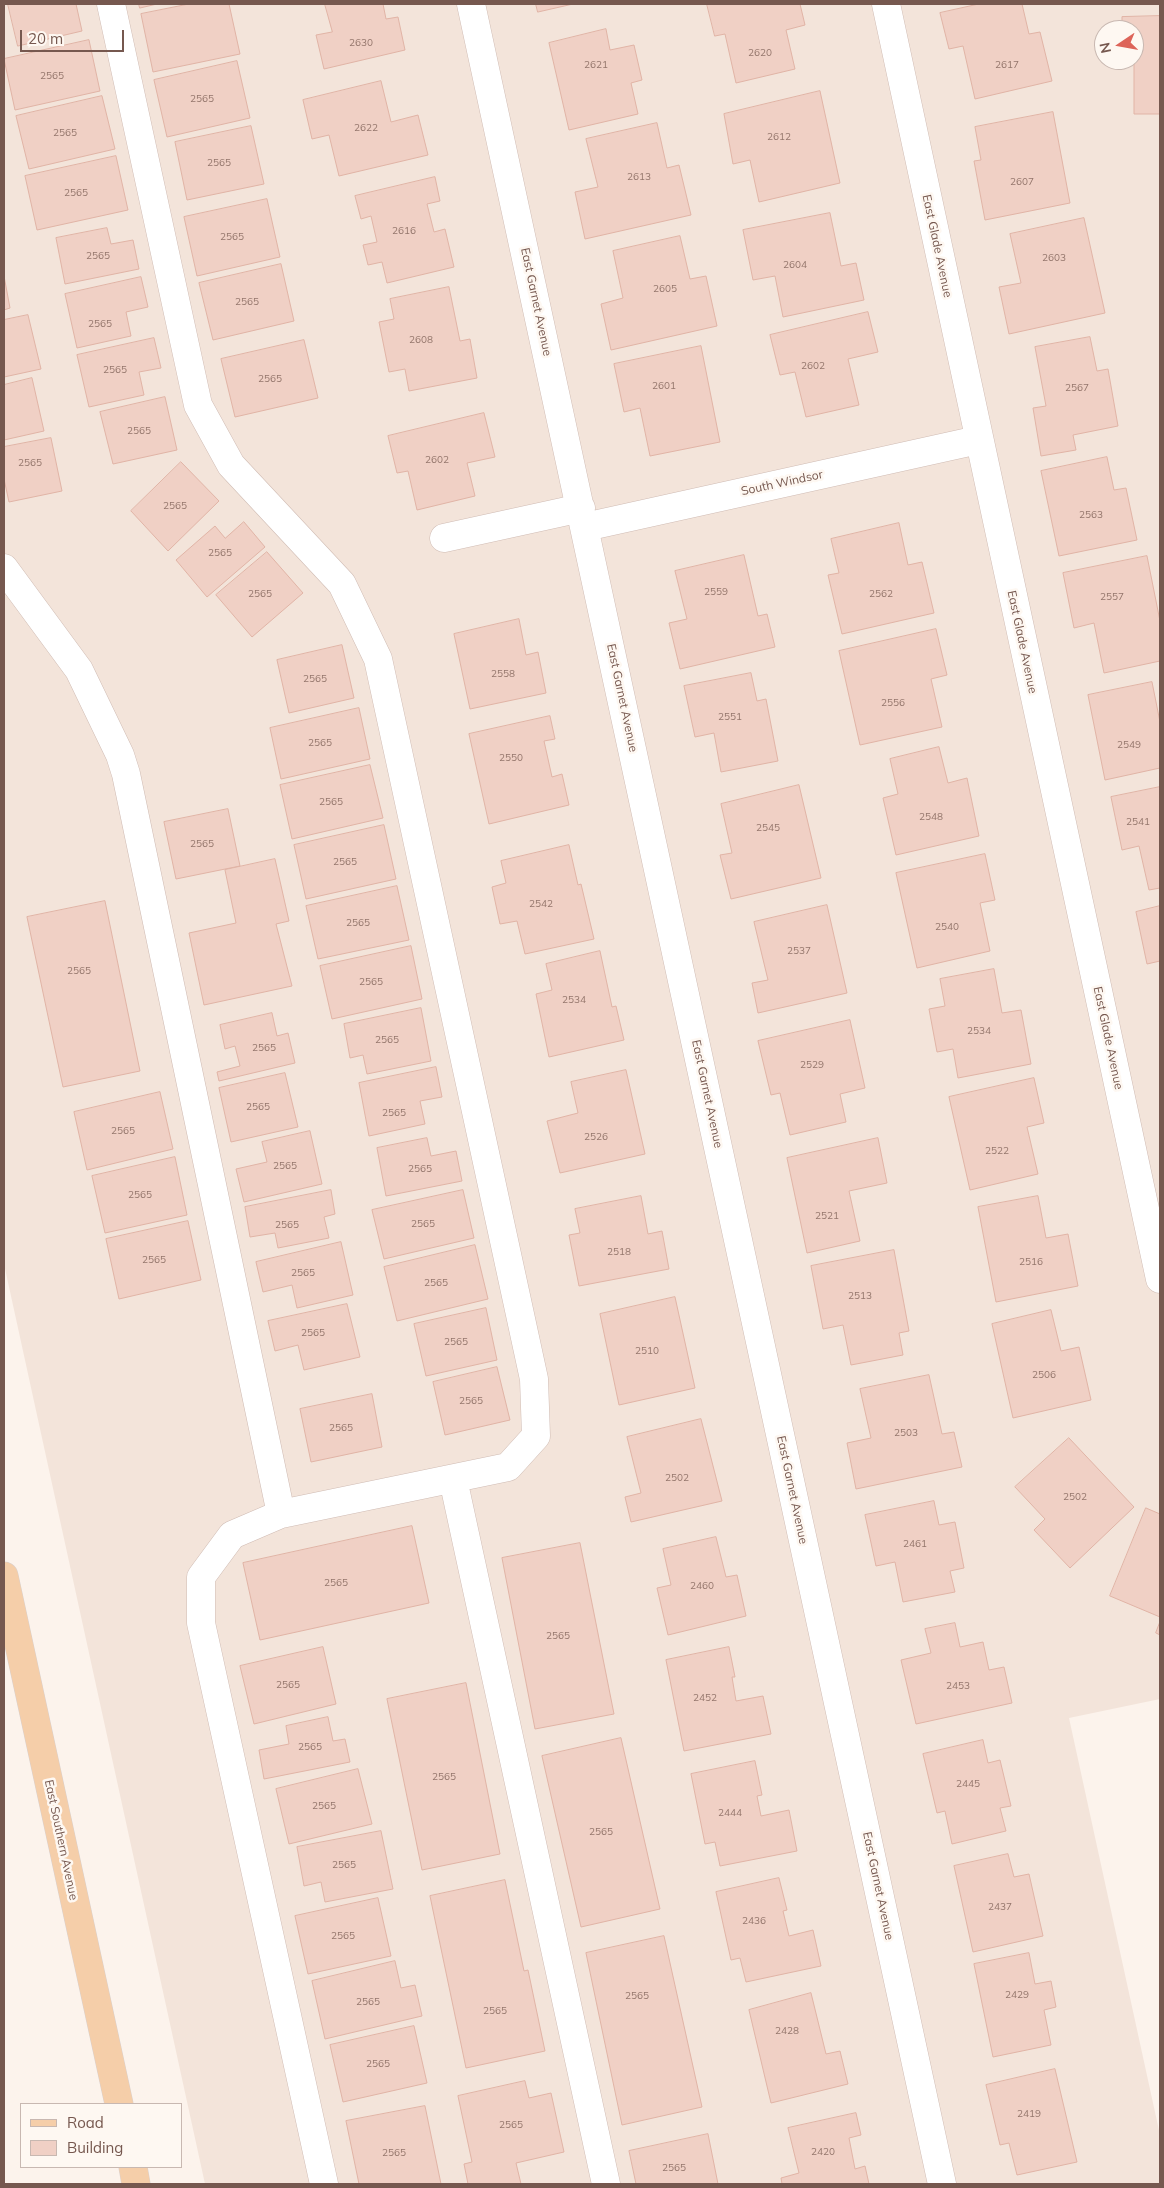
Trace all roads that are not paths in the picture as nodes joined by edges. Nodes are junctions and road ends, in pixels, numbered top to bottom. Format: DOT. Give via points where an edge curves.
graph roads {
  1 [pos="111,4"];
  2 [pos="471,4"];
  3 [pos="886,4"];
  4 [pos="978,440"];
  5 [pos="583,517"];
  6 [pos="444,538"];
  7 [pos="4,568"];
  8 [pos="1160,1279"];
  9 [pos="453,1478"];
  10 [pos="281,1514"];
  11 [pos="4,1576"];
  12 [pos="119,2103"];
  13 [pos="132,2168"];
  14 [pos="136,2184"];
  15 [pos="324,2184"];
  16 [pos="606,2184"];
  17 [pos="942,2184"];
  1 -- 9 [label="street" via="198,405 232,465 342,584 378,659 534,1379 536,1436 508,1466"];
  2 -- 5 [label="street, East Garnet Avenue"];
  3 -- 4 [label="street, East Glade Avenue"];
  4 -- 5 [label="street, South Windsor"];
  4 -- 8 [label="street, East Glade Avenue"];
  5 -- 6 [label="street, South Windsor"];
  5 -- 17 [label="street, East Garnet Avenue"];
  7 -- 10 [label="street" via="79,670 126,774"];
  9 -- 10 [label="street"];
  9 -- 16 [label="street"];
  10 -- 15 [label="street" via="232,1534 201,1577 200,1623"];
  11 -- 12 [label="main road, East Southern Avenue"];
  13 -- 14 [label="main road"];
}
